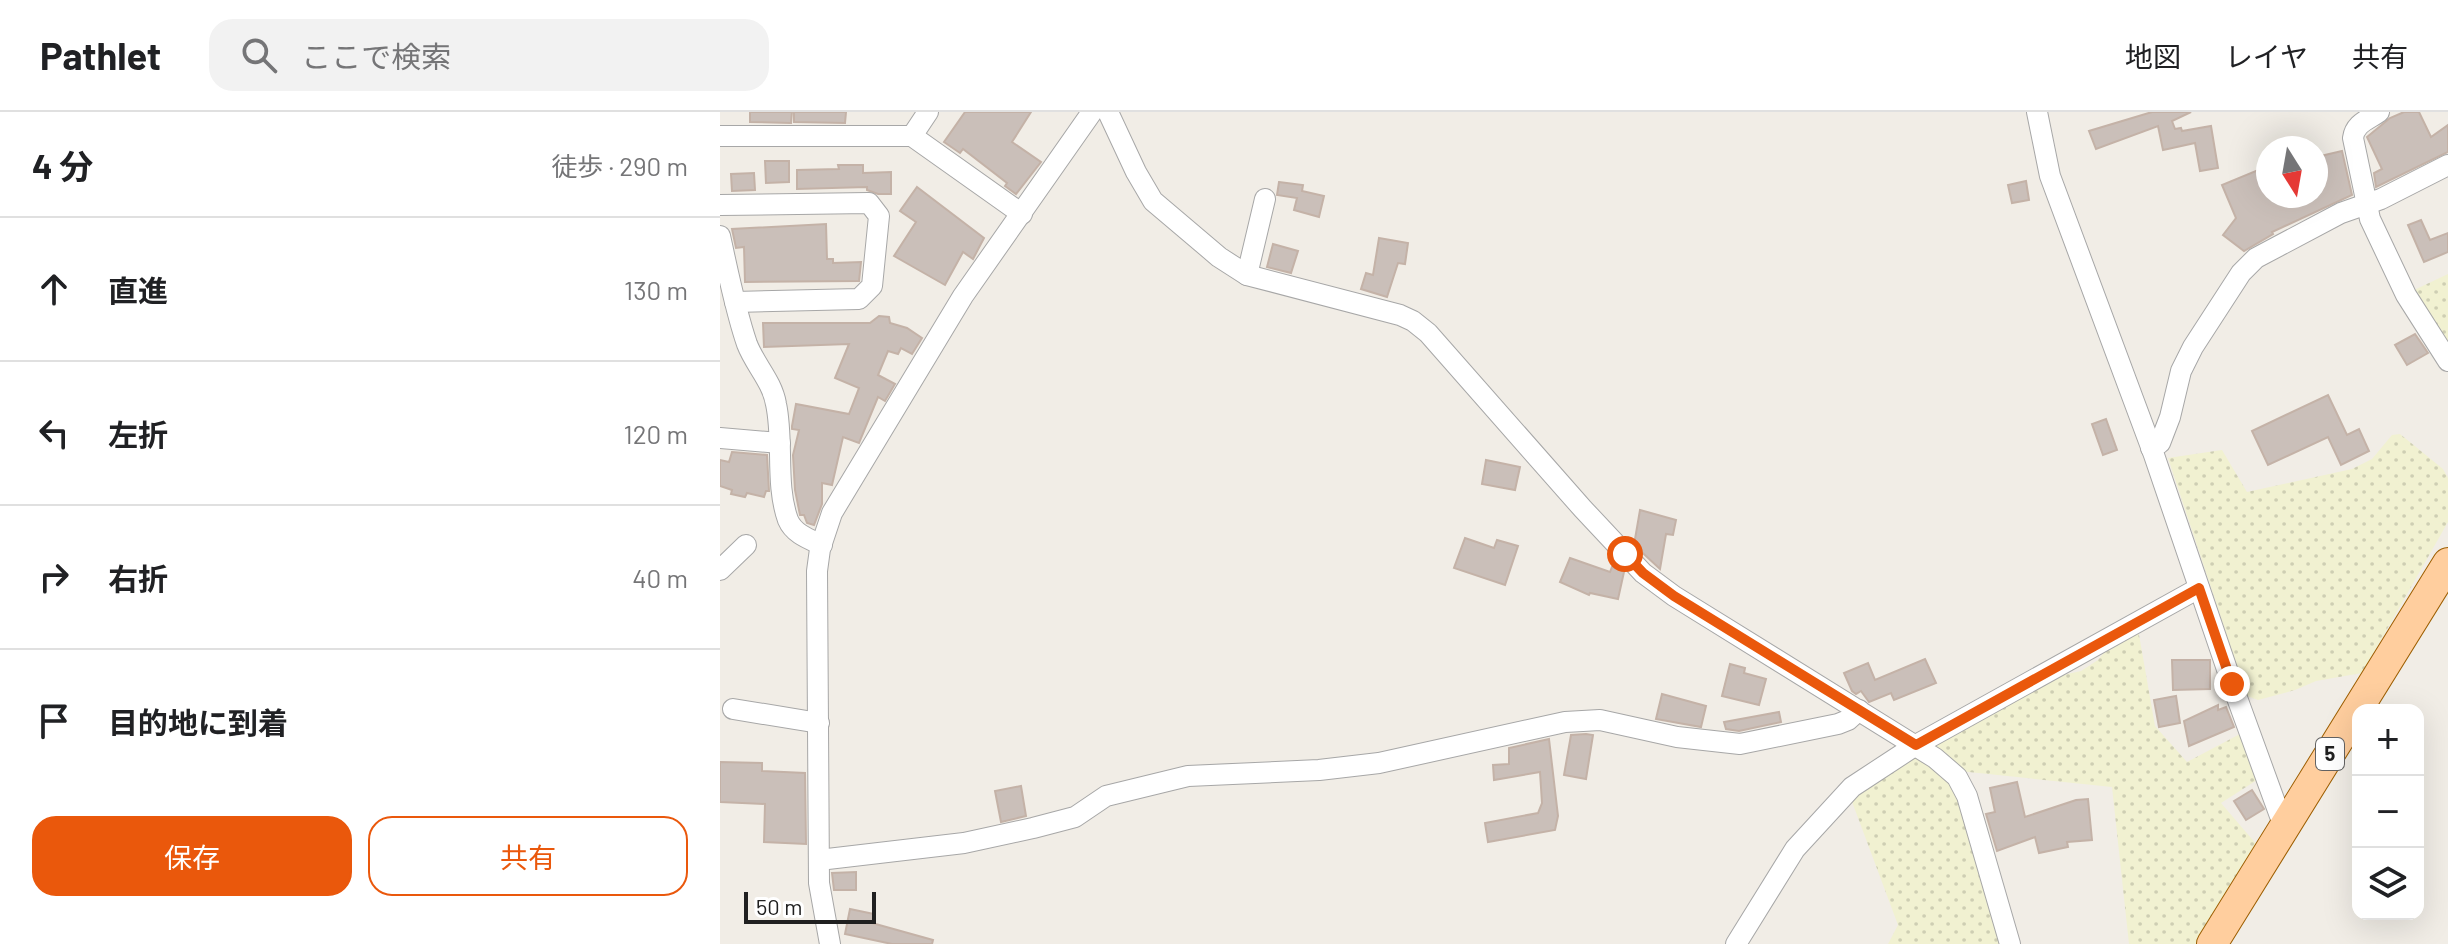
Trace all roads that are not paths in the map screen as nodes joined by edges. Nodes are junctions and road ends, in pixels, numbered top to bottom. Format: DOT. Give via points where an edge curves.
graph roads {
  1 [pos="928,112"];
  2 [pos="1092,112"];
  3 [pos="1108,112"];
  4 [pos="2037,112"];
  5 [pos="2379,112"];
  6 [pos="720,136"];
  7 [pos="912,136"];
  8 [pos="2448,165"];
  9 [pos="1265,199"];
  10 [pos="2367,203"];
  11 [pos="720,205"];
  12 [pos="1022,214"];
  13 [pos="720,236"];
  14 [pos="1247,275"];
  15 [pos="735,302"];
  16 [pos="2448,361"];
  17 [pos="720,438"];
  18 [pos="780,443"];
  19 [pos="2151,448"];
  20 [pos="746,545"];
  21 [pos="822,545"];
  22 [pos="2448,563"];
  23 [pos="720,570"];
  24 [pos="2199,588"];
  25 [pos="733,709"];
  26 [pos="1859,710"];
  27 [pos="819,723"];
  28 [pos="1916,745"];
  29 [pos="2284,827"];
  30 [pos="819,860"];
  31 [pos="830,944"];
  32 [pos="1736,944"];
  33 [pos="2010,944"];
  34 [pos="2212,944"];
  1 -- 7 [label="street"];
  2 -- 12 [label="street"];
  3 -- 14 [label="street" via="1153,201"];
  4 -- 19 [label="street" via="2050,176"];
  5 -- 10 [label="street" via="2354,130"];
  6 -- 7 [label="street"];
  7 -- 12 [label="street"];
  8 -- 10 [label="street"];
  9 -- 14 [label="street"];
  10 -- 16 [label="street" via="2373,228 2406,295"];
  10 -- 19 [label="street" via="2291,238 2241,273 2193,347 2160,443"];
  11 -- 15 [label="street" via="869,203 879,216 872,286 859,299"];
  12 -- 21 [label="street" via="963,296 877,436 832,513"];
  13 -- 15 [label="street"];
  14 -- 26 [label="street" via="1413,321 1643,573"];
  15 -- 18 [label="street" via="748,347 773,388"];
  17 -- 18 [label="street"];
  18 -- 21 [label="street" via="790,524"];
  19 -- 24 [label="street"];
  20 -- 23 [label="street"];
  21 -- 27 [label="street" via="817,571"];
  22 -- 29 [label="main road, 5"];
  24 -- 28 [label="street"];
  24 -- 29 [label="street"];
  25 -- 27 [label="street"];
  26 -- 28 [label="street"];
  26 -- 30 [label="street" via="1838,724 1750,743 1706,741 1588,720 1379,763 1188,776 1106,796 1075,817 1019,831"];
  27 -- 30 [label="street"];
  28 -- 32 [label="street" via="1852,787 1829,810 1795,849"];
  28 -- 33 [label="street" via="1957,777 1967,796"];
  29 -- 34 [label="main road, 5"];
  30 -- 31 [label="street"];
}
